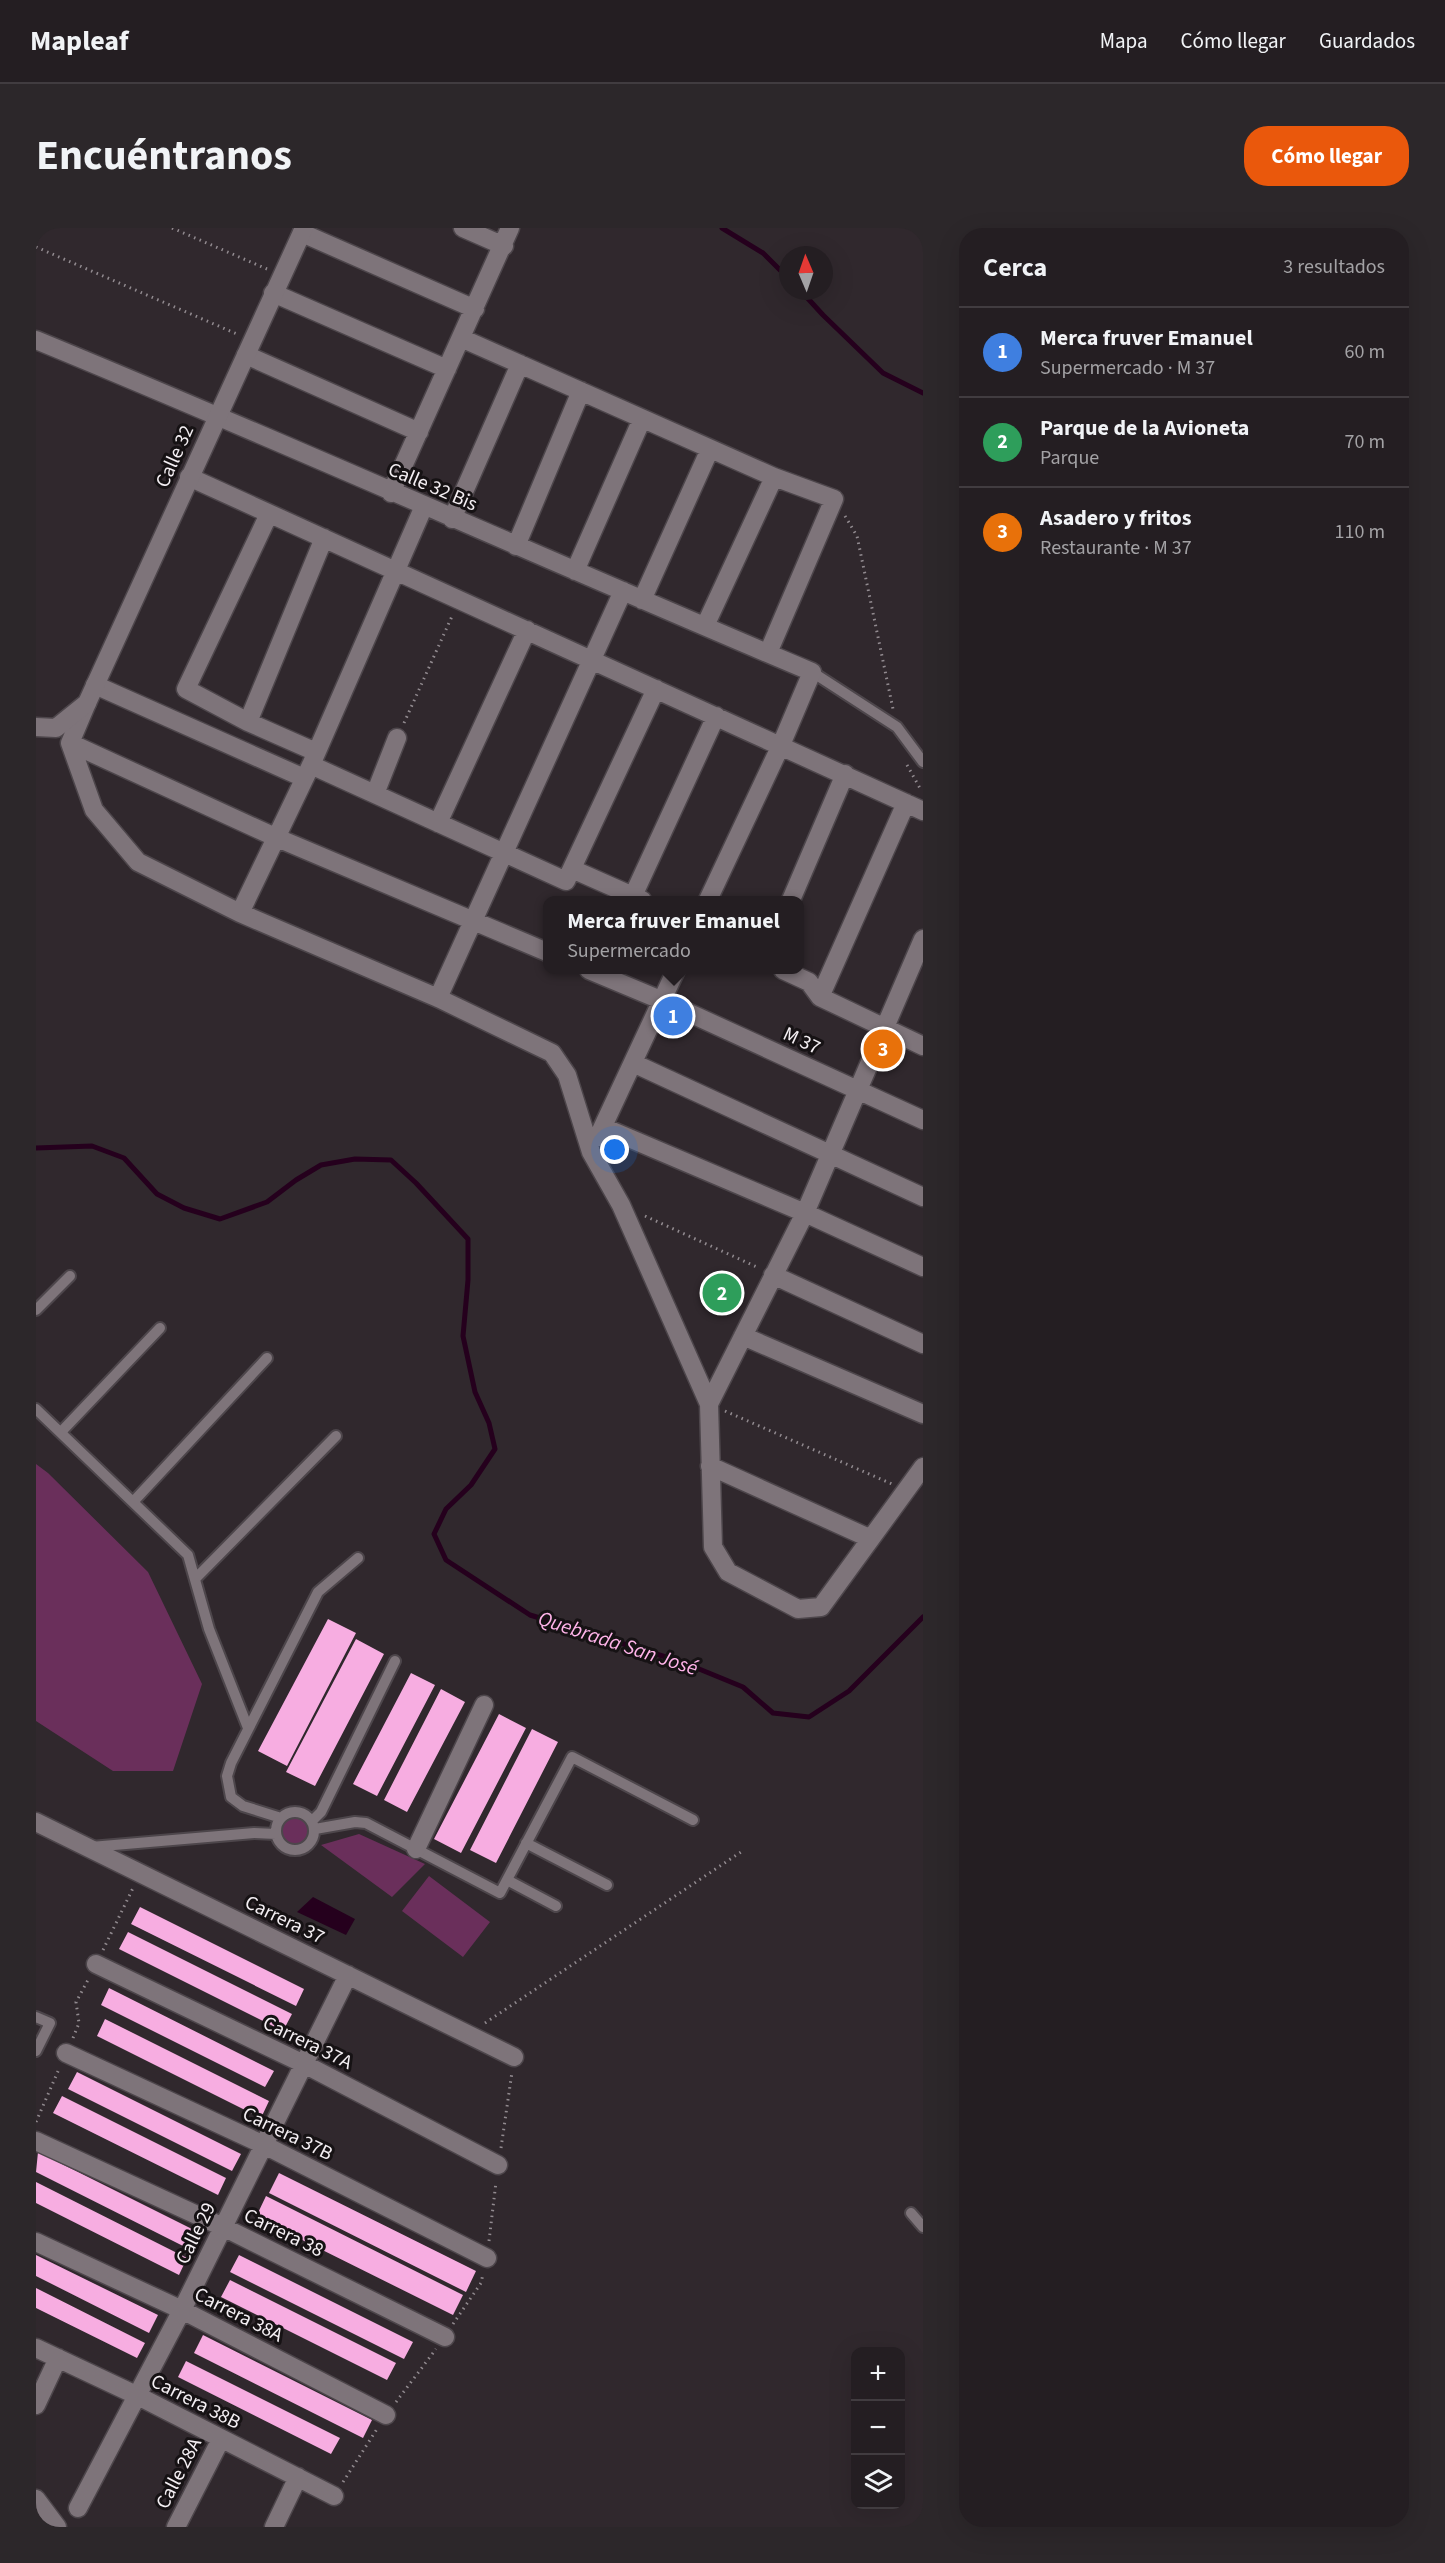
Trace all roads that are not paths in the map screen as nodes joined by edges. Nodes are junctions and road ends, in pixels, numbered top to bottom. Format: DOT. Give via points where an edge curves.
graph roads {
  1 [pos="463,228"];
  2 [pos="510,228"];
  3 [pos="303,230"];
  4 [pos="504,246"];
  5 [pos="273,293"];
  6 [pos="475,309"];
  7 [pos="461,338"];
  8 [pos="36,340"];
  9 [pos="249,348"];
  10 [pos="520,364"];
  11 [pos="447,369"];
  12 [pos="581,391"];
  13 [pos="218,415"];
  14 [pos="642,419"];
  15 [pos="419,432"];
  16 [pos="710,449"];
  17 [pos="189,477"];
  18 [pos="774,477"];
  19 [pos="391,493"];
  20 [pos="424,506"];
  21 [pos="269,514"];
  22 [pos="452,519"];
  23 [pos="324,538"];
  24 [pos="516,546"];
  25 [pos="396,571"];
  26 [pos="575,571"];
  27 [pos="623,591"];
  28 [pos="642,600"];
  29 [pos="705,626"];
  30 [pos="526,630"];
  31 [pos="768,653"];
  32 [pos="592,660"];
  33 [pos="812,672"];
  34 [pos="95,685"];
  35 [pos="656,689"];
  36 [pos="87,703"];
  37 [pos="716,716"];
  38 [pos="248,722"];
  39 [pos="36,727"];
  40 [pos="397,738"];
  41 [pos="70,743"];
  42 [pos="781,745"];
  43 [pos="923,762"];
  44 [pos="311,765"];
  45 [pos="845,774"];
  46 [pos="375,794"];
  47 [pos="906,803"];
  48 [pos="923,812"];
  49 [pos="438,823"];
  50 [pos="275,837"];
  51 [pos="504,852"];
  52 [pos="572,869"];
  53 [pos="633,896"];
  54 [pos="639,896"];
  55 [pos="710,896"];
  56 [pos="793,896"];
  57 [pos="240,913"];
  58 [pos="473,921"];
  59 [pos="923,939"];
  60 [pos="543,950"];
  61 [pos="601,974"];
  62 [pos="674,974"];
  63 [pos="793,974"];
  64 [pos="820,997"];
  65 [pos="438,998"];
  66 [pos="663,1001"];
  67 [pos="885,1028"];
  68 [pos="923,1046"];
  69 [pos="633,1064"];
  70 [pos="856,1090"];
  71 [pos="923,1120"];
  72 [pos="603,1127"];
  73 [pos="591,1152"];
  74 [pos="829,1154"];
  75 [pos="923,1197"];
  76 [pos="805,1213"];
  77 [pos="923,1267"];
  78 [pos="773,1275"];
  79 [pos="70,1276"];
  80 [pos="36,1310"];
  81 [pos="160,1328"];
  82 [pos="743,1336"];
  83 [pos="923,1344"];
  84 [pos="267,1358"];
  85 [pos="709,1404"];
  86 [pos="36,1408"];
  87 [pos="923,1414"];
  88 [pos="61,1432"];
  89 [pos="336,1436"];
  90 [pos="711,1466"];
  91 [pos="923,1467"];
  92 [pos="133,1502"];
  93 [pos="869,1538"];
  94 [pos="358,1558"];
  95 [pos="195,1579"];
  96 [pos="394,1661"];
  97 [pos="484,1705"];
  98 [pos="248,1728"];
  99 [pos="281,1818"];
  100 [pos="693,1820"];
  101 [pos="36,1822"];
  102 [pos="313,1825"];
  103 [pos="276,1834"];
  104 [pos="526,1843"];
  105 [pos="86,1847"];
  106 [pos="416,1849"];
  107 [pos="507,1880"];
  108 [pos="607,1885"];
  109 [pos="556,1906"];
  110 [pos="96,1964"];
  111 [pos="348,1975"];
  112 [pos="36,2017"];
  113 [pos="36,2051"];
  114 [pos="66,2053"];
  115 [pos="514,2056"];
  116 [pos="304,2064"];
  117 [pos="36,2141"];
  118 [pos="264,2145"];
  119 [pos="498,2165"];
  120 [pos="911,2213"];
  121 [pos="223,2227"];
  122 [pos="923,2227"];
  123 [pos="36,2242"];
  124 [pos="487,2258"];
  125 [pos="182,2310"];
  126 [pos="445,2337"];
  127 [pos="36,2348"];
  128 [pos="58,2358"];
  129 [pos="138,2396"];
  130 [pos="36,2405"];
  131 [pos="386,2415"];
  132 [pos="221,2439"];
  133 [pos="298,2477"];
  134 [pos="334,2496"];
  135 [pos="36,2499"];
  136 [pos="78,2508"];
  137 [pos="57,2527"];
  138 [pos="176,2527"];
  139 [pos="274,2527"];
  1 -- 4 [label="street"];
  2 -- 4 [label="street"];
  3 -- 5 [label="street, Calle 32"];
  3 -- 6 [label="street"];
  4 -- 6 [label="street"];
  5 -- 9 [label="street, Calle 32"];
  5 -- 11 [label="street"];
  6 -- 7 [label="street"];
  7 -- 10 [label="street"];
  7 -- 11 [label="street"];
  8 -- 13 [label="street, Calle 32 Bis"];
  9 -- 13 [label="street, Calle 32"];
  9 -- 15 [label="street"];
  10 -- 12 [label="street"];
  10 -- 22 [label="street"];
  11 -- 15 [label="street"];
  12 -- 14 [label="street"];
  12 -- 24 [label="street"];
  13 -- 17 [label="street, Calle 32"];
  13 -- 19 [label="street, Calle 32 Bis"];
  14 -- 16 [label="street"];
  14 -- 26 [label="street"];
  15 -- 19 [label="street"];
  16 -- 18 [label="street"];
  16 -- 28 [label="street"];
  17 -- 21 [label="street"];
  17 -- 34 [label="street, Calle 32"];
  18 -- 29 [label="street"];
  18 -- 31 [label="street" via="834,499"];
  19 -- 20 [label="street, Calle 32 Bis"];
  20 -- 22 [label="street, Calle 32 Bis"];
  20 -- 25 [label="street"];
  21 -- 23 [label="street"];
  21 -- 38 [label="street" via="186,689"];
  22 -- 24 [label="street, Calle 32 Bis"];
  23 -- 25 [label="street"];
  23 -- 38 [label="street"];
  24 -- 26 [label="street, Calle 32 Bis"];
  25 -- 30 [label="street"];
  25 -- 44 [label="street"];
  26 -- 27 [label="street, Calle 32 Bis"];
  27 -- 28 [label="street, Calle 32 Bis"];
  27 -- 32 [label="street"];
  28 -- 29 [label="street, Calle 32 Bis"];
  29 -- 31 [label="street, Calle 32 Bis"];
  30 -- 32 [label="street"];
  30 -- 49 [label="street"];
  31 -- 33 [label="street, Calle 32 Bis"];
  32 -- 35 [label="street"];
  32 -- 51 [label="street"];
  33 -- 42 [label="street"];
  33 -- 43 [label="lane" via="897,727"];
  34 -- 36 [label="street, Calle 32"];
  34 -- 44 [label="street"];
  35 -- 37 [label="street"];
  35 -- 52 [label="street"];
  36 -- 39 [label="street" via="56,728"];
  36 -- 41 [label="street, Calle 32"];
  37 -- 42 [label="street"];
  37 -- 54 [label="street"];
  38 -- 44 [label="street"];
  40 -- 46 [label="street"];
  41 -- 50 [label="street"];
  41 -- 57 [label="street" via="94,810 138,862"];
  42 -- 45 [label="street"];
  42 -- 55 [label="street"];
  44 -- 46 [label="street"];
  44 -- 50 [label="street"];
  45 -- 47 [label="street"];
  45 -- 56 [label="street"];
  46 -- 49 [label="street"];
  47 -- 48 [label="street"];
  47 -- 64 [label="street"];
  49 -- 51 [label="street"];
  50 -- 57 [label="street"];
  50 -- 58 [label="street"];
  51 -- 52 [label="street" via="566,881"];
  51 -- 58 [label="street"];
  52 -- 53 [label="street"];
  57 -- 65 [label="street"];
  58 -- 60 [label="street"];
  58 -- 65 [label="street"];
  59 -- 67 [label="street"];
  61 -- 66 [label="street, M 37"];
  62 -- 66 [label="street"];
  63 -- 64 [label="street" via="809,982"];
  64 -- 67 [label="street"];
  65 -- 73 [label="street" via="552,1053 567,1075"];
  66 -- 69 [label="street"];
  66 -- 70 [label="street, M 37"];
  67 -- 68 [label="street"];
  67 -- 70 [label="street"];
  69 -- 72 [label="street"];
  69 -- 74 [label="street"];
  70 -- 71 [label="street, M 37"];
  70 -- 74 [label="street"];
  72 -- 73 [label="street"];
  72 -- 76 [label="street"];
  73 -- 85 [label="street" via="621,1205"];
  74 -- 75 [label="street"];
  74 -- 76 [label="street"];
  76 -- 77 [label="street"];
  76 -- 78 [label="street"];
  78 -- 82 [label="street"];
  78 -- 83 [label="street"];
  79 -- 80 [label="lane"];
  81 -- 88 [label="lane"];
  82 -- 85 [label="street"];
  82 -- 87 [label="street"];
  84 -- 92 [label="lane"];
  85 -- 90 [label="street"];
  86 -- 88 [label="lane"];
  88 -- 92 [label="lane"];
  89 -- 95 [label="lane"];
  90 -- 93 [label="street"];
  90 -- 93 [label="street" via="713,1547 728,1572 798,1609 821,1607"];
  91 -- 93 [label="street"];
  92 -- 95 [label="lane" via="188,1555"];
  94 -- 98 [label="lane" via="318,1592"];
  95 -- 98 [label="lane" via="209,1629"];
  96 -- 102 [label="lane"];
  97 -- 106 [label="street"];
  98 -- 99 [label="lane" via="226,1776 231,1797 243,1806"];
  99 -- 102 [label="lane" via="294,1812 307,1816"];
  99 -- 103 [label="lane"];
  100 -- 104 [label="lane" via="572,1757"];
  101 -- 105 [label="street, Carrera 37"];
  102 -- 103 [label="lane" via="313,1839 298,1850 288,1849"];
  102 -- 106 [label="lane" via="366,1822"];
  103 -- 105 [label="lane"];
  104 -- 107 [label="lane"];
  104 -- 108 [label="lane"];
  105 -- 111 [label="street, Carrera 37"];
  106 -- 107 [label="lane" via="500,1893"];
  107 -- 109 [label="lane"];
  110 -- 116 [label="street, Carrera 37A"];
  111 -- 115 [label="street, Carrera 37"];
  111 -- 116 [label="street, Calle 29"];
  112 -- 113 [label="lane" via="50,2023"];
  114 -- 118 [label="street, Carrera 37B"];
  116 -- 118 [label="street, Calle 29"];
  116 -- 119 [label="street, Carrera 37A"];
  117 -- 121 [label="street, Carrera 38"];
  118 -- 121 [label="street, Calle 29"];
  118 -- 124 [label="street, Carrera 37B"];
  120 -- 122 [label="lane"];
  121 -- 125 [label="street, Calle 29"];
  121 -- 126 [label="street, Carrera 38"];
  123 -- 125 [label="street, Carrera 38A"];
  125 -- 129 [label="street, Calle 29"];
  125 -- 131 [label="street, Carrera 38A"];
  127 -- 128 [label="street, Carrera 38B"];
  128 -- 129 [label="street, Carrera 38B"];
  128 -- 130 [label="street"];
  129 -- 132 [label="street, Carrera 38B"];
  129 -- 136 [label="street, Calle 29"];
  132 -- 133 [label="street, Carrera 38B"];
  132 -- 138 [label="street, Calle 28A"];
  133 -- 134 [label="street, Carrera 38B"];
  133 -- 139 [label="street"];
  135 -- 137 [label="street"];
}
